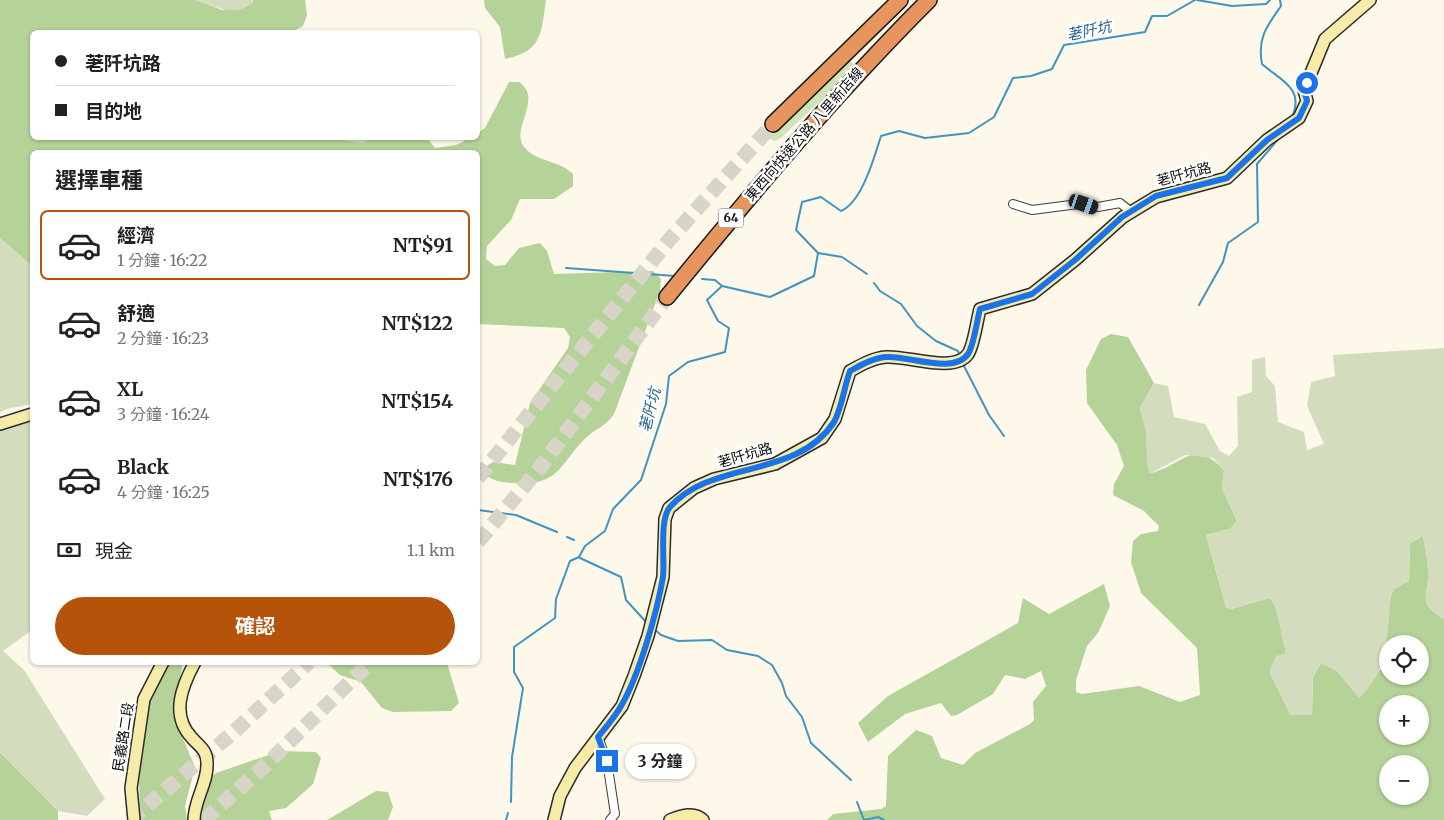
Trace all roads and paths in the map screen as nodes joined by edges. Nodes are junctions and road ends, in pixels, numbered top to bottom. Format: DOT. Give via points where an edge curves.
graph roads {
  1 [pos="900,0"];
  2 [pos="928,0"];
  3 [pos="1370,0"];
  4 [pos="774,124"];
  5 [pos="1014,204"];
  6 [pos="1130,211"];
  7 [pos="667,297"];
  8 [pos="30,415"];
  9 [pos="0,424"];
  10 [pos="162,665"];
  11 [pos="193,665"];
  12 [pos="598,737"];
  13 [pos="134,820"];
  14 [pos="194,820"];
  15 [pos="554,820"];
  16 [pos="610,820"];
  17 [pos="670,820"];
  18 [pos="703,820"];
  1 -- 4 [label="highway, 東西向快速公路 八里新店線"];
  2 -- 7 [label="highway, 東西向快速公路 八里新店線 / 64" via="796,140"];
  3 -- 6 [label="street, 荖阡坑路" via="1326,39 1304,90 1306,107 1299,118 1283,128 1227,178 1156,196"];
  5 -- 6 [label="street" via="1032,210 1120,203"];
  6 -- 12 [label="street, 荖阡坑路" via="1032,294 980,309 968,354 961,360 945,364 884,357 863,364 850,371 835,420 822,438 775,464 714,480 694,488 676,501 665,519 662,577 651,624 622,706"];
  8 -- 9 [label="street"];
  10 -- 13 [label="street, 民義路二段" via="144,700 131,788"];
  11 -- 14 [label="street" via="183,685 180,714 185,730 202,746 207,760"];
  12 -- 15 [label="street, 荖阡坑路" via="571,775 560,796"];
  12 -- 16 [label="street" via="607,761 615,814"];
  17 -- 18 [label="street" via="689,815"];
}
